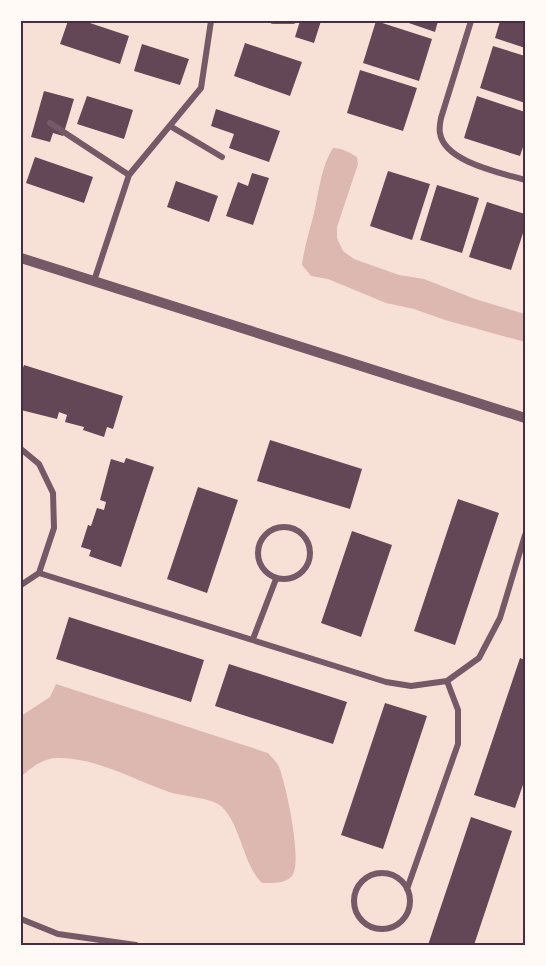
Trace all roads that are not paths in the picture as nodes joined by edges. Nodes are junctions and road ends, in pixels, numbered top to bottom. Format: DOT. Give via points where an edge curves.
graph roads {
  1 [pos="212,21"];
  2 [pos="273,21"];
  3 [pos="293,21"];
  4 [pos="471,21"];
  5 [pos="50,123"];
  6 [pos="170,126"];
  7 [pos="222,157"];
  8 [pos="129,175"];
  9 [pos="525,180"];
  10 [pos="21,258"];
  11 [pos="94,281"];
  12 [pos="525,418"];
  13 [pos="21,449"];
  14 [pos="525,535"];
  15 [pos="39,573"];
  16 [pos="276,579"];
  17 [pos="21,585"];
  18 [pos="253,639"];
  19 [pos="447,681"];
  20 [pos="407,889"];
  21 [pos="21,919"];
  22 [pos="136,945"];
  1 -- 6 [label="street" via="201,88"];
  2 -- 3 [label="street"];
  4 -- 9 [label="street" via="441,118 440,134 455,155"];
  5 -- 8 [label="street"];
  6 -- 7 [label="street"];
  6 -- 8 [label="street"];
  8 -- 11 [label="street"];
  10 -- 11 [label="street"];
  11 -- 12 [label="street"];
  13 -- 15 [label="street" via="39,464 53,493 54,528"];
  14 -- 19 [label="street" via="500,618 479,658"];
  15 -- 17 [label="street"];
  15 -- 18 [label="street"];
  16 -- 16 [label="street" via="296,576 309,561 307,540 291,527 271,529 258,545 260,566"];
  16 -- 18 [label="street"];
  18 -- 19 [label="street" via="386,682 411,686"];
  19 -- 20 [label="street" via="458,710 458,744"];
  20 -- 20 [label="street" via="392,874 370,876 356,892 357,913 373,927 394,926 408,910"];
  21 -- 22 [label="street" via="58,934"];
}
